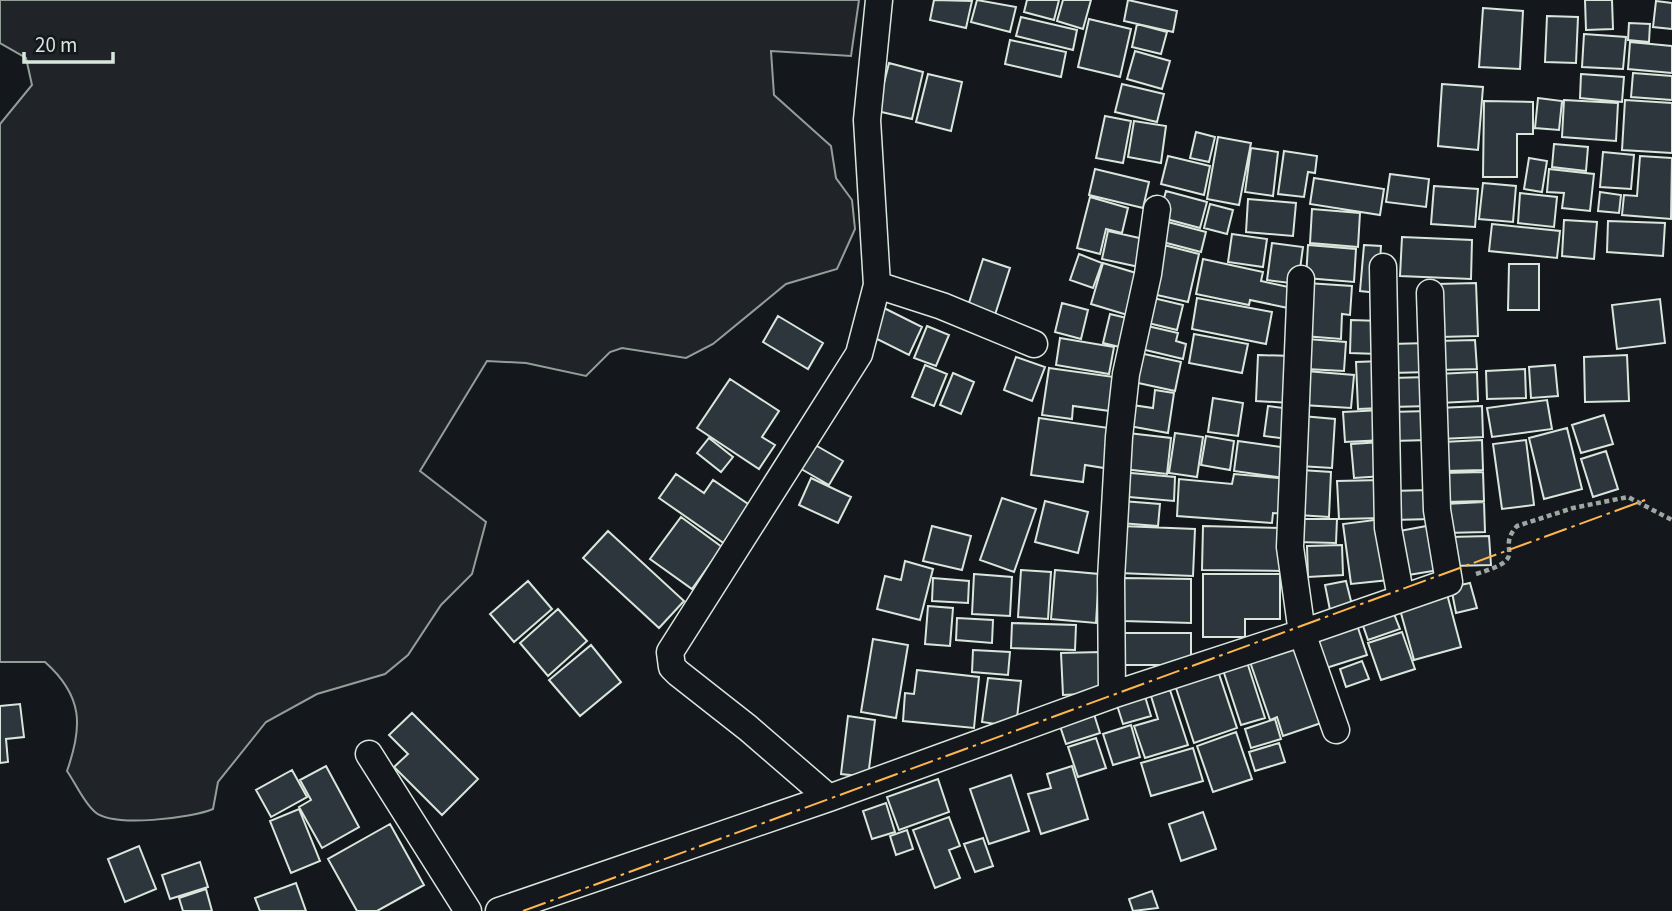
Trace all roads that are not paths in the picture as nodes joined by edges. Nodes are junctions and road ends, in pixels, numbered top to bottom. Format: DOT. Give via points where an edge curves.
graph roads {
  1 [pos="879,0"];
  2 [pos="1157,209"];
  3 [pos="1383,267"];
  4 [pos="1301,279"];
  5 [pos="877,285"];
  6 [pos="1430,293"];
  7 [pos="1034,344"];
  8 [pos="1401,598"];
  9 [pos="1302,633"];
  10 [pos="1112,695"];
  11 [pos="1336,730"];
  12 [pos="369,754"];
  13 [pos="829,798"];
  14 [pos="539,904"];
  15 [pos="468,911"];
  16 [pos="499,911"];
  1 -- 5 [label="street" via="867,120"];
  2 -- 10 [label="street" via="1119,437 1111,579"];
  3 -- 8 [label="street" via="1388,528"];
  4 -- 9 [label="street" via="1290,547"];
  5 -- 7 [label="street" via="943,306"];
  5 -- 13 [label="street" via="859,354 670,652 678,673"];
  6 -- 8 [label="street" via="1437,510 1449,582"];
  8 -- 9 [label="street"];
  9 -- 10 [label="street"];
  9 -- 11 [label="street"];
  10 -- 13 [label="street"];
  12 -- 15 [label="street"];
  13 -- 14 [label="street"];
  14 -- 16 [label="street"];
}
